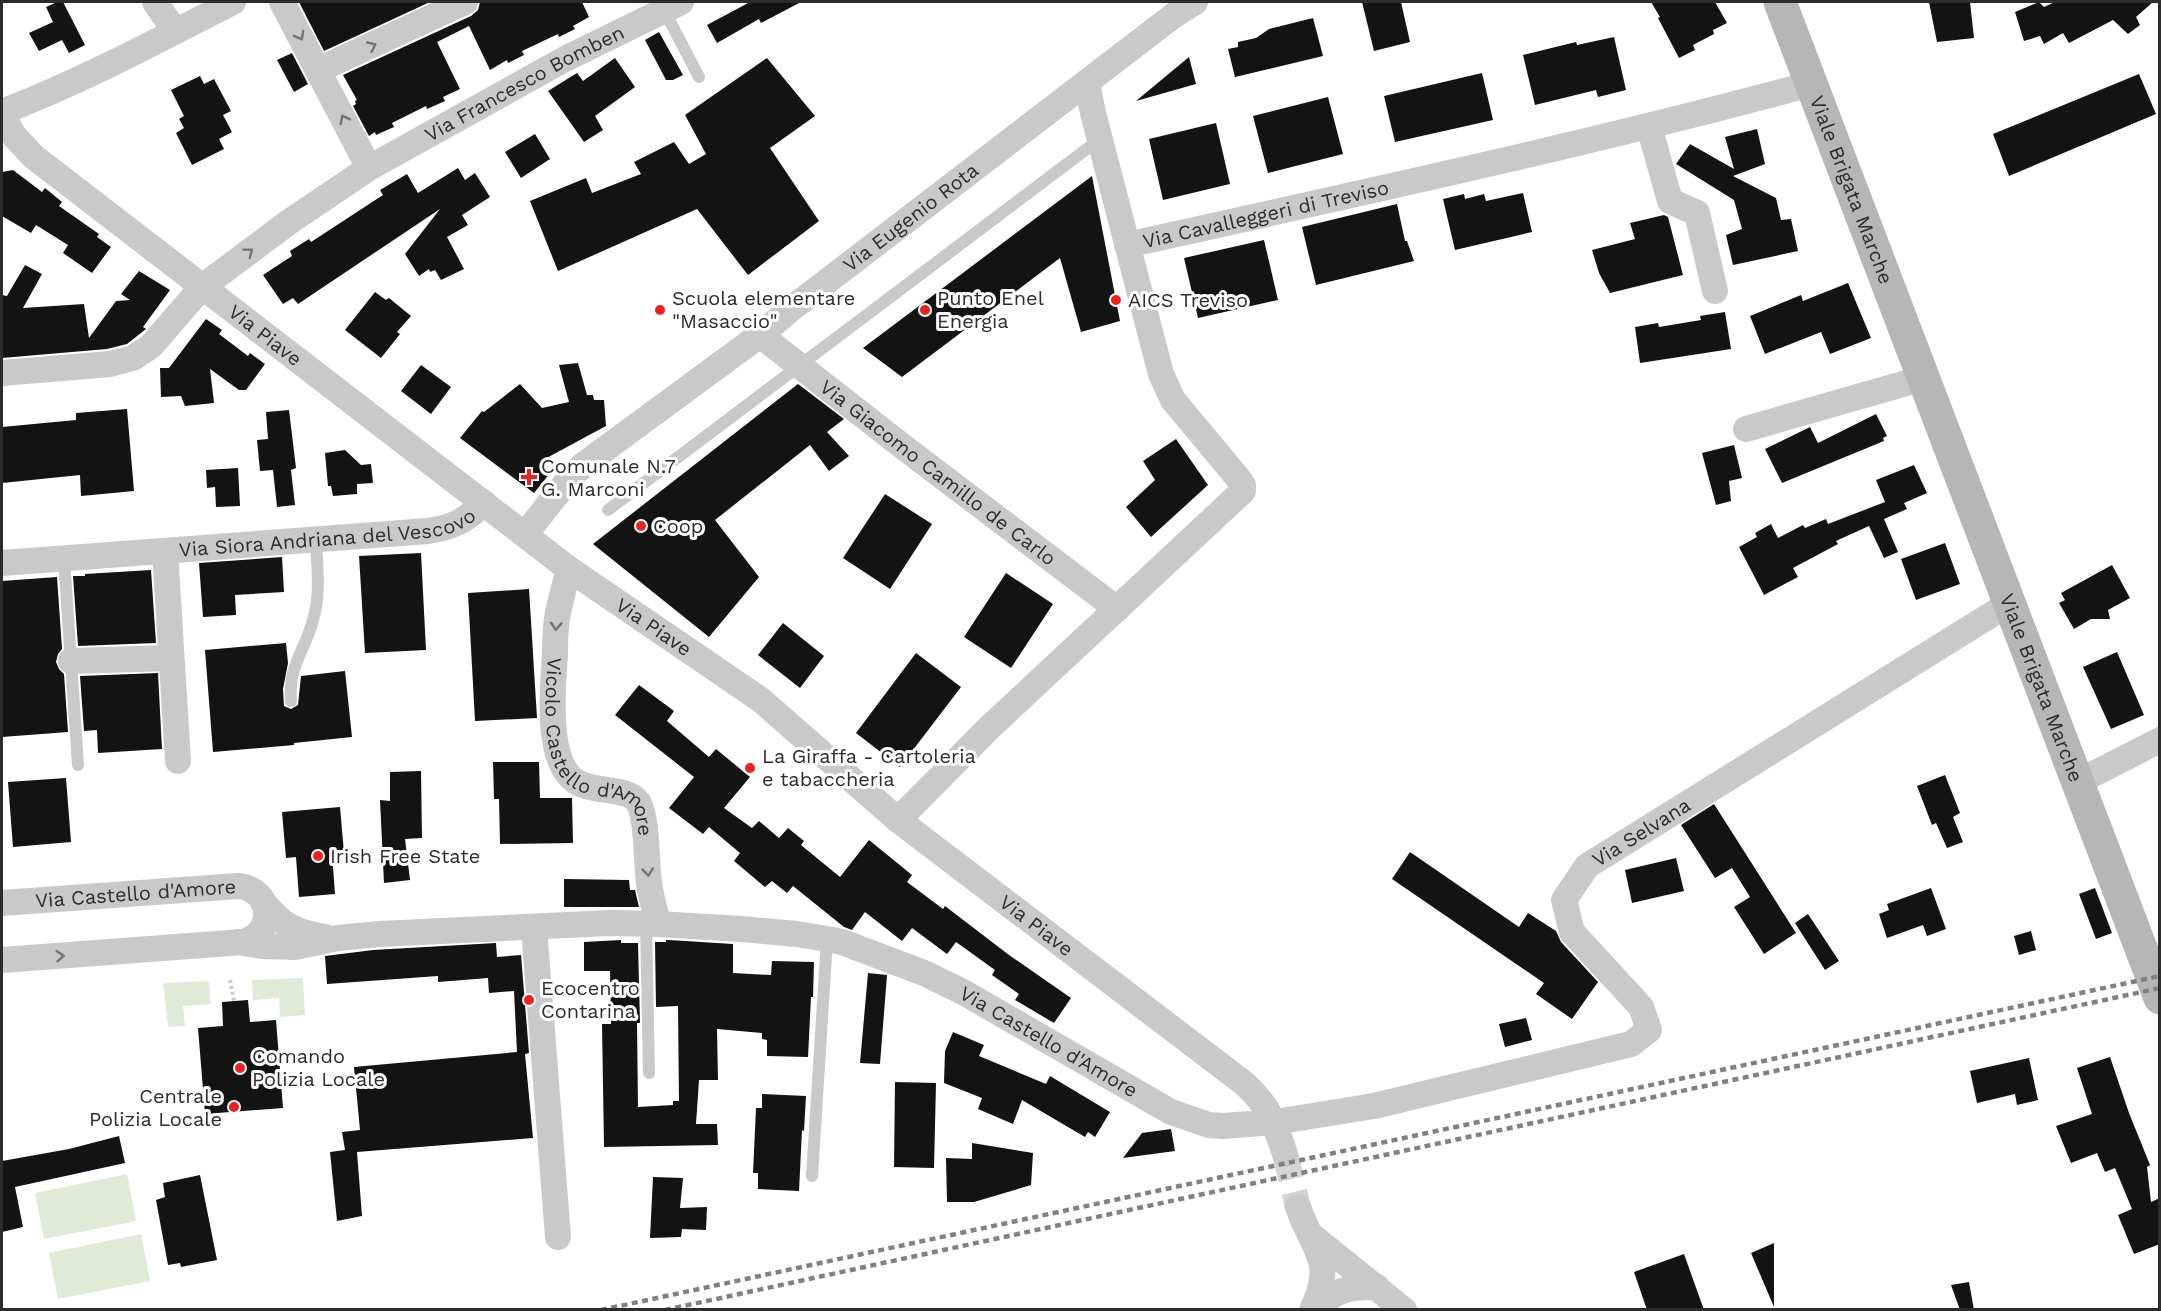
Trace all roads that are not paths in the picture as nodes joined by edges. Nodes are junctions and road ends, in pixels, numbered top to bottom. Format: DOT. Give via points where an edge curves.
graph roads {
  1 [pos="155,2"];
  2 [pos="233,2"];
  3 [pos="282,2"];
  4 [pos="465,2"];
  5 [pos="1195,2"];
  6 [pos="1779,2"];
  7 [pos="673,6"];
  8 [pos="175,31"];
  9 [pos="318,70"];
  10 [pos="699,77"];
  11 [pos="1087,84"];
  12 [pos="1811,84"];
  13 [pos="2,113"];
  14 [pos="1649,126"];
  15 [pos="1100,139"];
  16 [pos="369,168"];
  17 [pos="1127,245"];
  18 [pos="202,287"];
  19 [pos="1715,291"];
  20 [pos="760,335"];
  21 [pos="798,366"];
  22 [pos="2,373"];
  23 [pos="1924,378"];
  24 [pos="1746,429"];
  25 [pos="484,503"];
  26 [pos="608,510"];
  27 [pos="525,534"];
  28 [pos="315,541"];
  29 [pos="165,551"];
  30 [pos="64,559"];
  31 [pos="2,563"];
  32 [pos="569,569"];
  33 [pos="2010,603"];
  34 [pos="1117,609"];
  35 [pos="171,658"];
  36 [pos="71,661"];
  37 [pos="291,701"];
  38 [pos="2160,740"];
  39 [pos="178,760"];
  40 [pos="78,765"];
  41 [pos="2078,782"];
  42 [pos="898,820"];
  43 [pos="263,902"];
  44 [pos="2,903"];
  45 [pos="652,924"];
  46 [pos="534,928"];
  47 [pos="338,938"];
  48 [pos="827,939"];
  49 [pos="238,942"];
  50 [pos="2,960"];
  51 [pos="2160,998"];
  52 [pos="649,1073"];
  53 [pos="1275,1122"];
  54 [pos="1285,1154"];
  55 [pos="812,1176"];
  56 [pos="1298,1207"];
  57 [pos="1311,1235"];
  58 [pos="558,1238"];
  59 [pos="1377,1287"];
  60 [pos="1312,1310"];
  61 [pos="1404,1310"];
  1 -- 8 [label="street"];
  2 -- 8 [label="street"];
  3 -- 9 [label="street, one-way"];
  9 -- 4 [label="street, one-way"];
  5 -- 11 [label="street, Via Eugenio Rota"];
  6 -- 12 [label="street, Viale Brigata Marche"];
  7 -- 10 [label="lane"];
  7 -- 16 [label="street, Via Francesco Bomben" via="565,59"];
  8 -- 13 [label="street" via="103,69"];
  16 -- 9 [label="street, one-way"];
  11 -- 15 [label="street"];
  11 -- 20 [label="street, Via Eugenio Rota"];
  12 -- 14 [label="street, Via Cavalleggeri di Treviso"];
  12 -- 23 [label="street, Viale Brigata Marche"];
  13 -- 18 [label="street, Via Piave" via="15,137 34,157"];
  14 -- 17 [label="street, Via Cavalleggeri di Treviso"];
  14 -- 19 [label="street" via="1670,201 1697,213"];
  15 -- 17 [label="street"];
  15 -- 21 [label="lane"];
  18 -- 16 [label="street, Via Francesco Bomben, one-way"];
  17 -- 34 [label="street, Via Cavalleggeri di Treviso" via="1166,387 1238,478 1243,491"];
  18 -- 22 [label="street, Via Francesco Bomben" via="151,346 133,358 110,364"];
  18 -- 25 [label="street, Via Piave"];
  20 -- 21 [label="street, Via Giacomo Camillo de Carlo"];
  20 -- 27 [label="street, Via Eugenio Rota" via="582,466"];
  21 -- 26 [label="lane"];
  21 -- 34 [label="street, Via Giacomo Camillo de Carlo"];
  23 -- 24 [label="street"];
  23 -- 33 [label="street, Viale Brigata Marche"];
  25 -- 27 [label="street, Via Piave"];
  25 -- 28 [label="street, Via Siora Andriana del Vescovo" via="465,521 443,529"];
  27 -- 32 [label="street, Via Piave"];
  28 -- 29 [label="street, Via Siora Andriana del Vescovo"];
  28 -- 37 [label="lane" via="316,609 292,671"];
  29 -- 30 [label="street, Via Siora Andriana del Vescovo"];
  29 -- 35 [label="street, Via Siora Andriana del Vescovo"];
  30 -- 31 [label="street, Via Siora Andriana del Vescovo"];
  30 -- 36 [label="lane"];
  32 -- 42 [label="street, Via Piave" via="761,700"];
  32 -- 45 [label="street, Vicolo Castello d'Amore, one-way" via="557,615 552,691 555,739 571,778 594,789 632,796 639,804 644,820"];
  33 -- 41 [label="street, Viale Brigata Marche"];
  33 -- 53 [label="street, Via Selvana" via="1587,866 1564,900 1572,932 1641,1007 1649,1030 1631,1044 1374,1106"];
  34 -- 42 [label="street, Via Cavalleggeri di Treviso" via="989,728"];
  35 -- 36 [label="street"];
  35 -- 39 [label="street, Via Siora Andriana del Vescovo"];
  36 -- 40 [label="lane"];
  38 -- 41 [label="street"];
  41 -- 51 [label="street, Viale Brigata Marche"];
  42 -- 53 [label="street, Via Piave" via="1245,1084 1265,1104"];
  43 -- 44 [label="street, Via Castello d'Amore" via="253,891 238,886"];
  43 -- 47 [label="street, Via Castello d'Amore" via="287,926"];
  43 -- 49 [label="street, Via Castello d'Amore" via="266,913 261,930 252,939"];
  45 -- 46 [label="street, Via Castello d'Amore"];
  45 -- 48 [label="street, Via Castello d'Amore"];
  45 -- 52 [label="lane"];
  46 -- 47 [label="street, Via Castello d'Amore"];
  46 -- 58 [label="street"];
  47 -- 49 [label="street, Via Castello d'Amore" via="295,947"];
  48 -- 53 [label="street, Via Castello d'Amore" via="924,973 963,992 1188,1119 1222,1126"];
  48 -- 55 [label="lane"];
  50 -- 49 [label="street, Via Castello d'Amore, one-way"];
  53 -- 54 [label="street, Via Piave"];
  56 -- 57 [label="street"];
  57 -- 59 [label="street"];
  57 -- 60 [label="street" via="1323,1274"];
  59 -- 60 [label="street" via="1336,1292"];
  59 -- 61 [label="street"];
}
